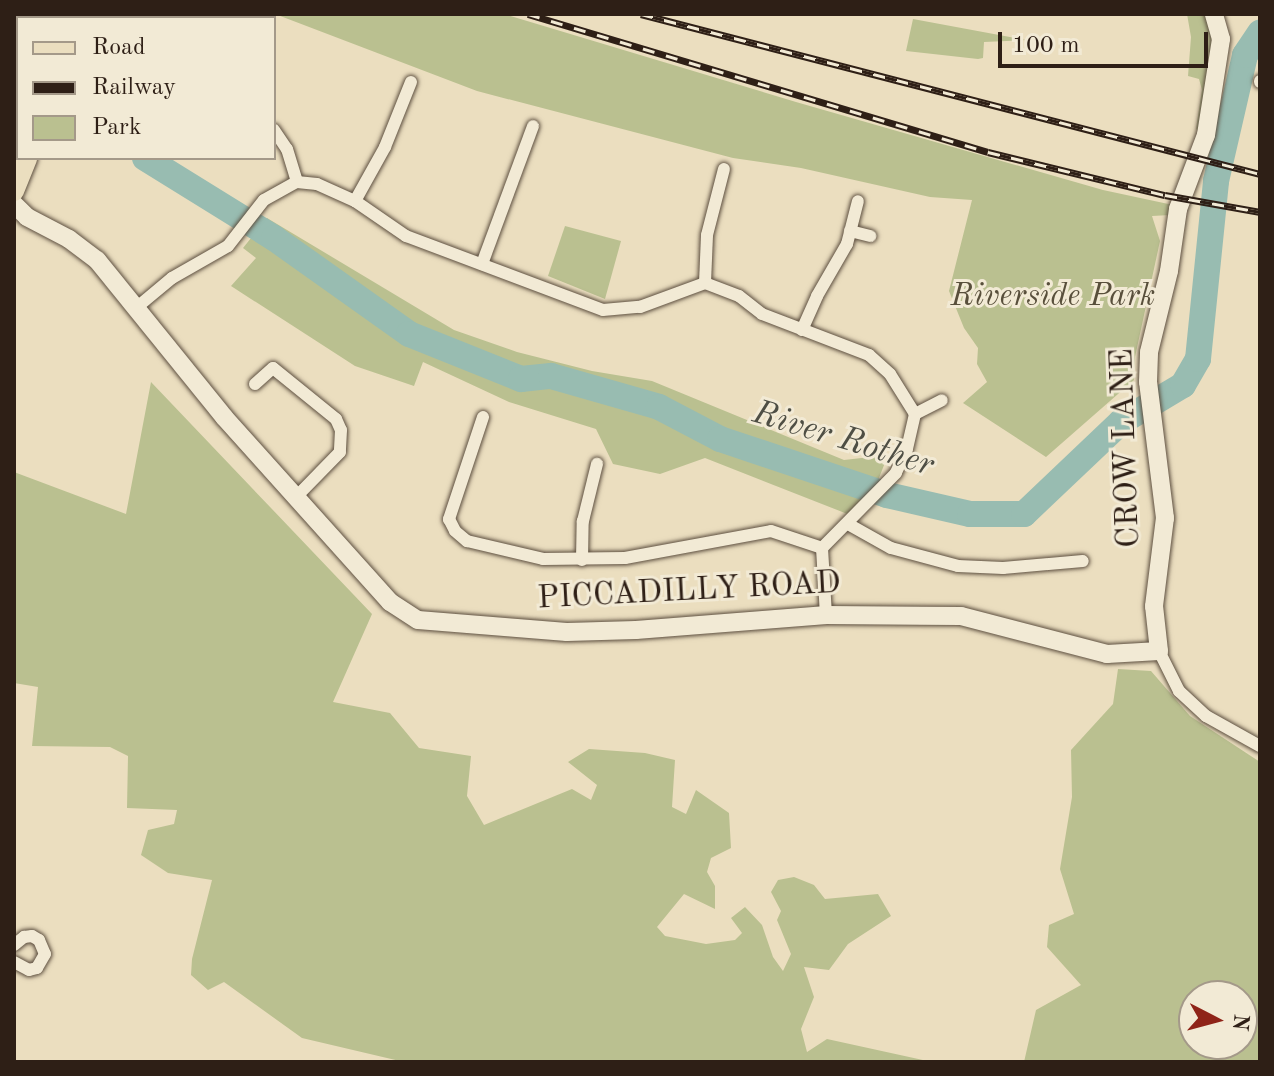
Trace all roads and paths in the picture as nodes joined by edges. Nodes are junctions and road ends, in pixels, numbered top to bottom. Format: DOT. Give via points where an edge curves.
graph roads {
  1 [pos="1214,14"];
  2 [pos="411,82"];
  3 [pos="533,126"];
  4 [pos="276,133"];
  5 [pos="26,160"];
  6 [pos="724,169"];
  7 [pos="297,182"];
  8 [pos="14,191"];
  9 [pos="355,201"];
  10 [pos="858,201"];
  11 [pos="14,204"];
  12 [pos="850,231"];
  13 [pos="870,236"];
  14 [pos="482,264"];
  15 [pos="705,283"];
  16 [pos="136,308"];
  17 [pos="802,330"];
  18 [pos="255,384"];
  19 [pos="942,400"];
  20 [pos="915,414"];
  21 [pos="483,417"];
  22 [pos="597,464"];
  23 [pos="297,496"];
  24 [pos="848,524"];
  25 [pos="822,548"];
  26 [pos="582,560"];
  27 [pos="1083,561"];
  28 [pos="826,615"];
  29 [pos="1159,651"];
  30 [pos="1260,746"];
  31 [pos="14,945"];
  32 [pos="14,962"];
  1 -- 29 [label="street, CROW LANE" via="1221,39 1215,91 1198,163 1178,209 1149,352 1165,518 1154,606"];
  2 -- 9 [label="street" via="385,147"];
  3 -- 14 [label="street"];
  4 -- 7 [label="street"];
  5 -- 8 [label="main road"];
  6 -- 15 [label="street" via="707,235"];
  7 -- 9 [label="street" via="317,184"];
  7 -- 16 [label="street" via="264,200 235,240 172,278"];
  9 -- 14 [label="street" via="406,236"];
  10 -- 12 [label="street"];
  11 -- 16 [label="street, PICCADILLY ROAD" via="97,260"];
  12 -- 13 [label="street"];
  12 -- 17 [label="street"];
  14 -- 15 [label="street" via="613,312"];
  15 -- 17 [label="street"];
  16 -- 23 [label="street, PICCADILLY ROAD" via="224,417"];
  17 -- 20 [label="street" via="869,355 890,374"];
  18 -- 23 [label="street" via="273,368 336,419 341,430 340,452"];
  19 -- 20 [label="street"];
  20 -- 24 [label="street" via="896,473"];
  21 -- 26 [label="street" via="453,499 449,519 455,531 467,541 543,559"];
  22 -- 26 [label="street" via="583,521"];
  23 -- 28 [label="street, PICCADILLY ROAD" via="390,602 418,620 567,632"];
  24 -- 25 [label="street"];
  24 -- 27 [label="street" via="891,548 958,566"];
  25 -- 26 [label="street" via="771,531 625,558"];
  25 -- 28 [label="street"];
  28 -- 29 [label="street, PICCADILLY ROAD" via="961,616 1107,654"];
  29 -- 30 [label="street, CROW LANE" via="1179,691 1197,708"];
  31 -- 32 [label="street" via="32,936 45,954 37,968 21,969"];
}
